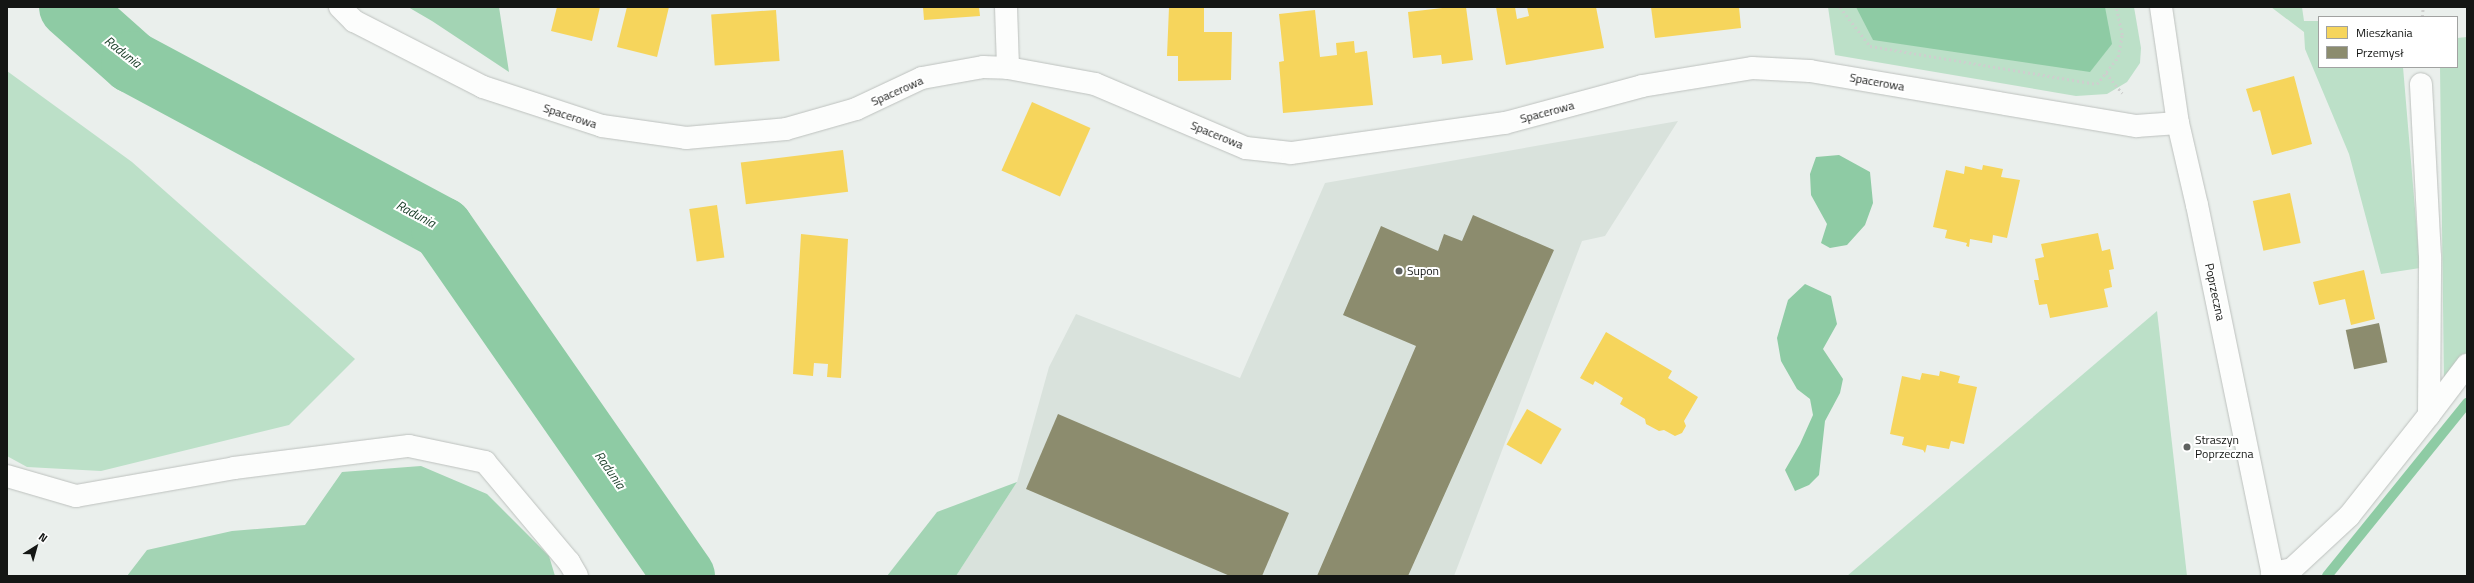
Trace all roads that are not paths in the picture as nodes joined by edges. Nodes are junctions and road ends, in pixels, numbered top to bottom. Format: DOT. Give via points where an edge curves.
graph roads {
  1 [pos="340,7"];
  2 [pos="1006,7"];
  3 [pos="2161,7"];
  4 [pos="1008,68"];
  5 [pos="2421,84"];
  6 [pos="2178,123"];
  7 [pos="2467,365"];
  8 [pos="2429,414"];
  9 [pos="7,476"];
  10 [pos="2273,575"];
  11 [pos="577,576"];
  1 -- 4 [label="street, Spacerowa" via="354,21 483,87 602,126 686,138 786,129 856,109 922,78 983,67"];
  2 -- 4 [label="street"];
  3 -- 6 [label="street, Poprzeczna"];
  4 -- 6 [label="street, Spacerowa" via="1095,84 1246,148 1291,153 1505,123 1642,86 1752,68 1810,71 2136,126"];
  5 -- 8 [label="street" via="2430,258"];
  6 -- 10 [label="street, Poprzeczna"];
  7 -- 8 [label="street"];
  8 -- 10 [label="street" via="2349,516 2292,569"];
  9 -- 11 [label="street" via="76,496 234,468 409,446 485,462 569,562"];
}
